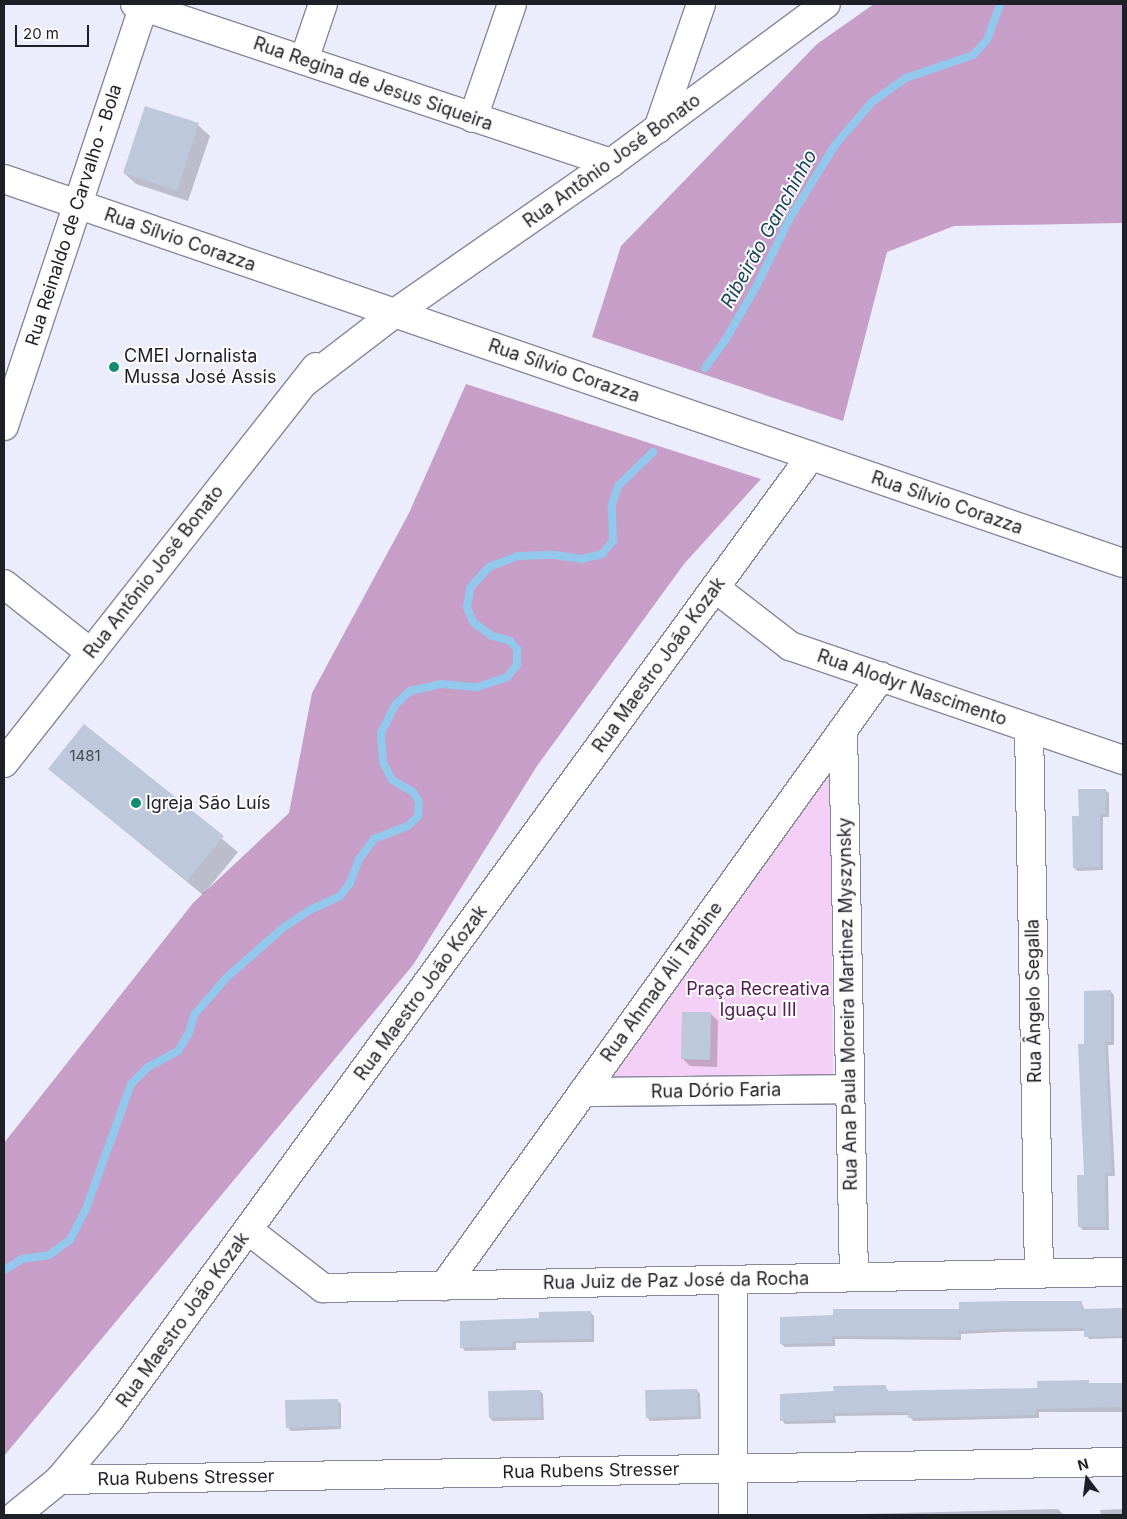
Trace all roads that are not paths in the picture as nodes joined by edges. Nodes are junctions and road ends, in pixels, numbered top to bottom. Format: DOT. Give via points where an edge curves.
graph roads {
  1 [pos="323,4"];
  2 [pos="512,4"];
  3 [pos="701,4"];
  4 [pos="826,4"];
  5 [pos="141,5"];
  6 [pos="304,60"];
  7 [pos="473,118"];
  8 [pos="658,130"];
  9 [pos="611,164"];
  10 [pos="4,179"];
  11 [pos="78,205"];
  12 [pos="396,314"];
  13 [pos="4,426"];
  14 [pos="811,456"];
  15 [pos="1123,563"];
  16 [pos="4,584"];
  17 [pos="715,588"];
  18 [pos="91,653"];
  19 [pos="881,677"];
  20 [pos="1029,728"];
  21 [pos="843,730"];
  22 [pos="1123,760"];
  23 [pos="4,763"];
  24 [pos="850,1089"];
  25 [pos="583,1092"];
  26 [pos="248,1230"];
  27 [pos="1123,1272"];
  28 [pos="1039,1274"];
  29 [pos="854,1277"];
  30 [pos="733,1280"];
  31 [pos="444,1286"];
  32 [pos="1123,1462"];
  33 [pos="733,1469"];
  34 [pos="59,1480"];
  35 [pos="16,1515"];
  36 [pos="733,1515"];
  1 -- 6 [label="street"];
  2 -- 7 [label="street"];
  3 -- 8 [label="street"];
  4 -- 8 [label="street, Rua Antônio José Bonato"];
  5 -- 6 [label="street, Rua Regina de Jesus Siqueira"];
  5 -- 11 [label="street, Rua Reinaldo de Carvalho - Bola"];
  6 -- 7 [label="street, Rua Regina de Jesus Siqueira"];
  7 -- 9 [label="street, Rua Regina de Jesus Siqueira"];
  8 -- 9 [label="street, Rua Antônio José Bonato"];
  9 -- 12 [label="street, Rua Antônio José Bonato"];
  10 -- 11 [label="street, Rua Sílvio Corazza"];
  11 -- 12 [label="street, Rua Sílvio Corazza"];
  11 -- 13 [label="street, Rua Reinaldo de Carvalho - Bola"];
  12 -- 14 [label="street, Rua Sílvio Corazza"];
  12 -- 18 [label="street, Rua Antônio José Bonato" via="305,382"];
  14 -- 15 [label="street, Rua Sílvio Corazza"];
  14 -- 17 [label="street, Rua Maestro João Kozak"];
  16 -- 18 [label="street"];
  17 -- 19 [label="street, Rua Alodyr Nascimento" via="790,646"];
  17 -- 26 [label="street, Rua Maestro João Kozak"];
  18 -- 23 [label="street, Rua Antônio José Bonato"];
  19 -- 20 [label="street, Rua Alodyr Nascimento"];
  19 -- 21 [label="street, Rua Ahmad Ali Tarbine"];
  20 -- 22 [label="street, Rua Alodyr Nascimento"];
  20 -- 28 [label="street, Rua Ângelo Segalla"];
  21 -- 24 [label="street, Rua Ana Paula Moreira Martinez Myszynsky"];
  21 -- 25 [label="street, Rua Ahmad Ali Tarbine"];
  24 -- 25 [label="street, Rua Dório Faria"];
  24 -- 29 [label="street, Rua Ana Paula Moreira Martinez Myszynsky"];
  25 -- 31 [label="street, Rua Ahmad Ali Tarbine"];
  26 -- 31 [label="street, Rua Juiz de Paz José da Rocha" via="323,1288"];
  26 -- 34 [label="street, Rua Maestro João Kozak" via="105,1426"];
  27 -- 28 [label="street, Rua Juiz de Paz José da Rocha"];
  28 -- 29 [label="street, Rua Juiz de Paz José da Rocha"];
  29 -- 30 [label="street, Rua Juiz de Paz José da Rocha"];
  30 -- 31 [label="street, Rua Juiz de Paz José da Rocha"];
  30 -- 33 [label="street"];
  32 -- 33 [label="street, Rua Rubens Stresser"];
  33 -- 34 [label="street, Rua Rubens Stresser"];
  33 -- 36 [label="street"];
  34 -- 35 [label="street, Rua Maestro João Kozak"];
}
